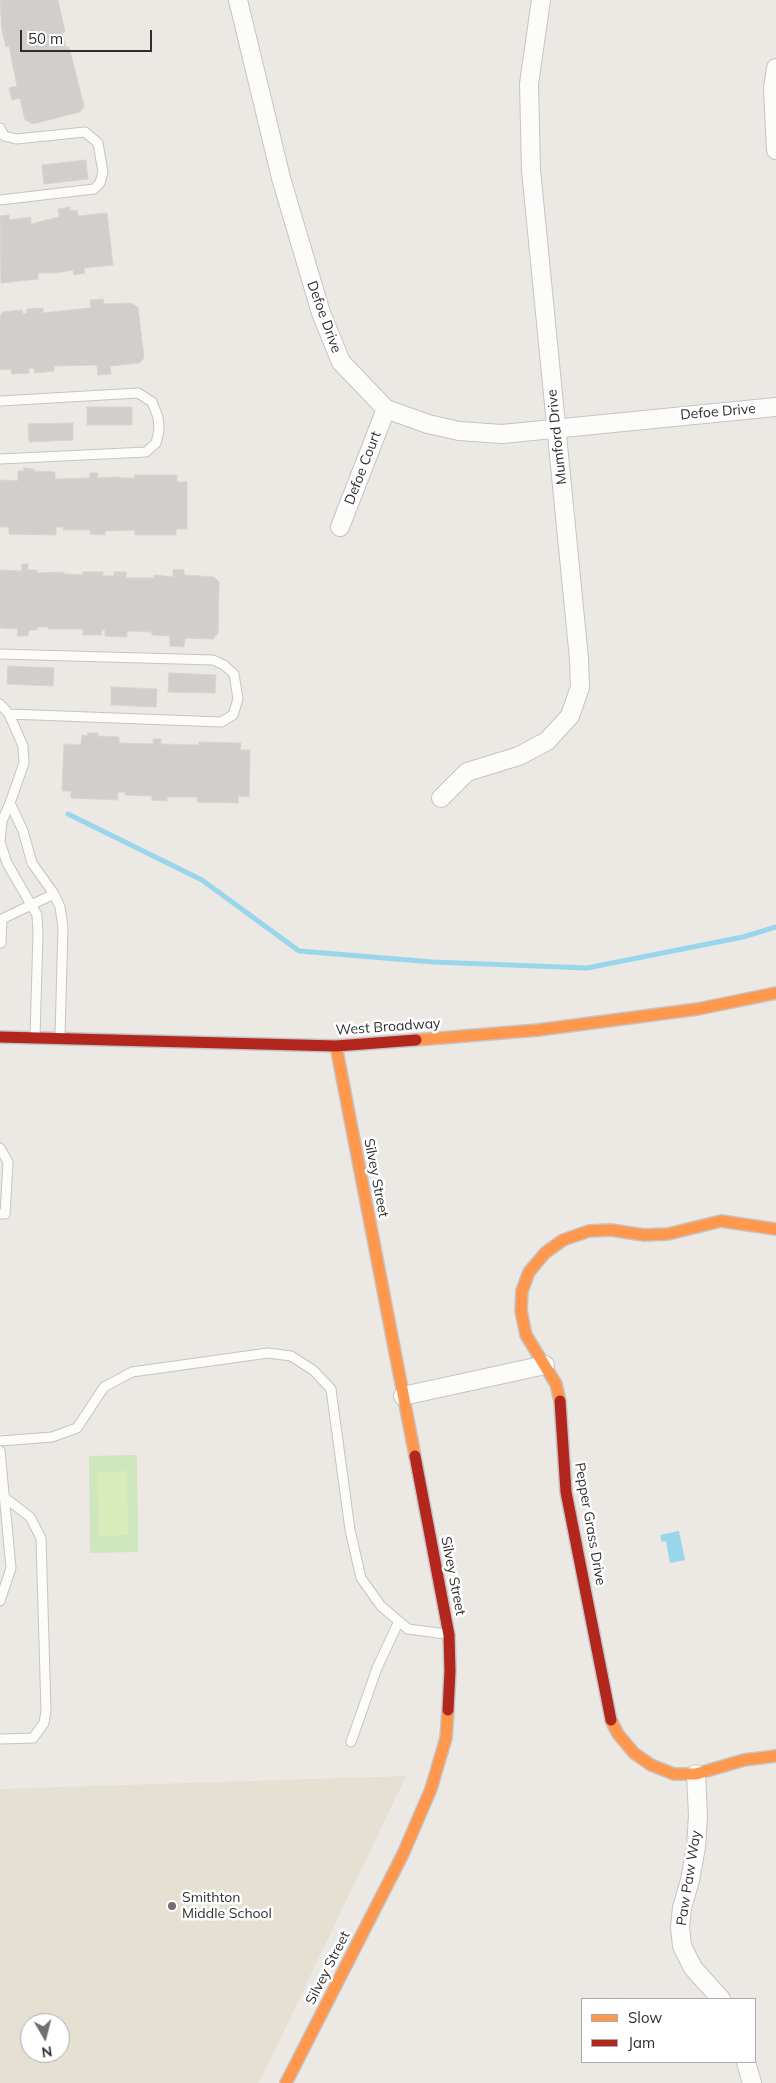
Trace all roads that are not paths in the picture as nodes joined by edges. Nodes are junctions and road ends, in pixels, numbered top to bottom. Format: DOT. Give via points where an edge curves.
graph roads {
  1 [pos="238,0"];
  2 [pos="541,0"];
  3 [pos="776,68"];
  4 [pos="0,128"];
  5 [pos="776,150"];
  6 [pos="0,200"];
  7 [pos="0,401"];
  8 [pos="776,407"];
  9 [pos="386,409"];
  10 [pos="556,428"];
  11 [pos="0,459"];
  12 [pos="340,527"];
  13 [pos="0,654"];
  14 [pos="0,704"];
  15 [pos="9,714"];
  16 [pos="441,798"];
  17 [pos="10,803"];
  18 [pos="54,894"];
  19 [pos="32,904"];
  20 [pos="1,943"];
  21 [pos="776,993"];
  22 [pos="0,1037"];
  23 [pos="35,1038"];
  24 [pos="60,1039"];
  25 [pos="336,1046"];
  26 [pos="0,1148"];
  27 [pos="0,1214"];
  28 [pos="776,1229"];
  29 [pos="545,1365"];
  30 [pos="403,1396"];
  31 [pos="0,1441"];
  32 [pos="0,1451"];
  33 [pos="4,1497"];
  34 [pos="0,1601"];
  35 [pos="399,1621"];
  36 [pos="449,1635"];
  37 [pos="0,1739"];
  38 [pos="352,1742"];
  39 [pos="776,1756"];
  40 [pos="696,1774"];
  41 [pos="720,1998"];
  42 [pos="746,2063"];
  43 [pos="286,2083"];
  44 [pos="752,2083"];
  1 -- 9 [label="street, Defoe Drive" via="281,178 321,313 341,362"];
  2 -- 10 [label="street, Mumford Drive" via="529,84 531,170"];
  3 -- 5 [label="street" via="773,89"];
  4 -- 6 [label="lane" via="4,136 16,139 85,132 98,143 103,172 94,189"];
  7 -- 11 [label="lane" via="138,392 152,402 159,430 156,443 146,452"];
  8 -- 10 [label="street, Defoe Drive"];
  9 -- 10 [label="street, Defoe Drive" via="459,431 502,434"];
  9 -- 12 [label="street, Defoe Court"];
  10 -- 16 [label="street, Mumford Drive" via="580,688 570,716 547,741 519,756 467,772"];
  13 -- 15 [label="lane" via="213,660 234,674 238,699 233,715 221,722"];
  14 -- 15 [label="lane"];
  15 -- 17 [label="lane" via="22,746 24,763"];
  17 -- 18 [label="lane" via="23,831 32,863"];
  17 -- 19 [label="lane" via="2,821 0,842 6,863"];
  18 -- 19 [label="lane"];
  18 -- 24 [label="lane" via="63,927"];
  19 -- 20 [label="lane" via="2,920"];
  19 -- 23 [label="lane" via="37,914 38,934"];
  21 -- 25 [label="street, West Broadway" via="698,1009 548,1029"];
  22 -- 23 [label="street, West Broadway"];
  23 -- 24 [label="street, West Broadway"];
  24 -- 25 [label="street, West Broadway"];
  25 -- 30 [label="street, Silvey Street"];
  26 -- 27 [label="lane" via="8,1162 5,1214"];
  28 -- 29 [label="street, Pepper Grass Drive" via="721,1221 668,1234 589,1231 563,1240 545,1253 529,1272 522,1291 521,1312 526,1335"];
  29 -- 30 [label="street"];
  29 -- 40 [label="street, Pepper Grass Drive" via="556,1384 561,1406 566,1492 612,1723 624,1744 651,1765 674,1774"];
  30 -- 36 [label="street, Silvey Street"];
  31 -- 35 [label="lane" via="52,1437 77,1428 104,1387 132,1372 268,1353 291,1356 312,1370 331,1389 350,1530 361,1578 381,1606"];
  32 -- 33 [label="lane"];
  33 -- 34 [label="lane" via="11,1568"];
  33 -- 37 [label="lane" via="30,1517 41,1538 46,1712 44,1723 33,1738"];
  35 -- 36 [label="lane" via="408,1629"];
  35 -- 38 [label="lane" via="377,1668"];
  36 -- 43 [label="street, Silvey Street" via="446,1738 431,1789 403,1854"];
  39 -- 40 [label="street, Pepper Grass Drive" via="744,1760"];
  40 -- 41 [label="street, Paw Paw Way" via="696,1847 682,1908 682,1946 693,1968"];
  42 -- 44 [label="street"];
}
